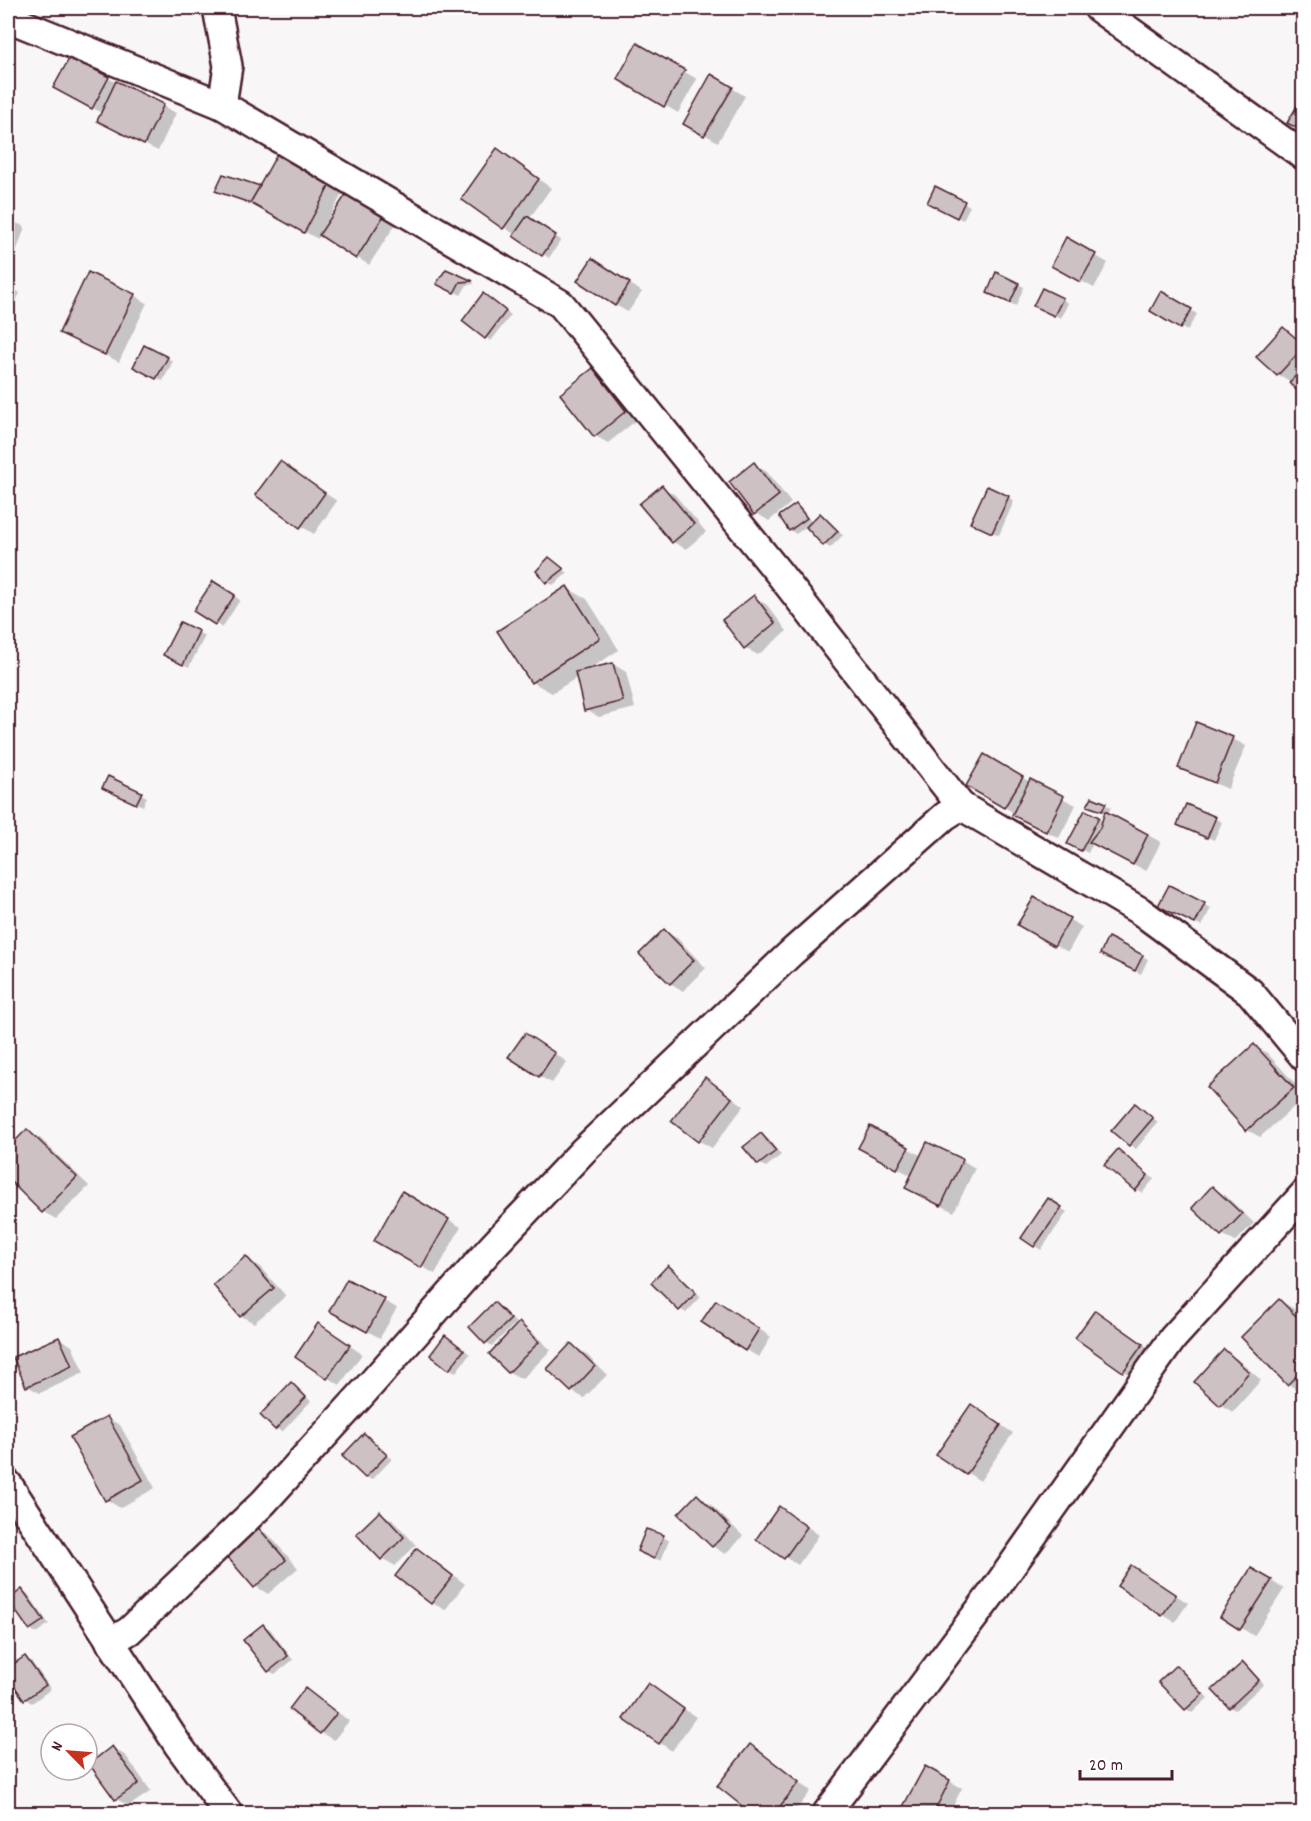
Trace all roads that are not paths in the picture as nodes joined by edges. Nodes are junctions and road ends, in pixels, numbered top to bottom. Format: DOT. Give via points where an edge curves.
graph roads {
  1 [pos="217,8"];
  2 [pos="1098,8"];
  3 [pos="8,18"];
  4 [pos="222,105"];
  5 [pos="1304,156"];
  6 [pos="961,806"];
  7 [pos="1304,1057"];
  8 [pos="1304,1194"];
  9 [pos="8,1484"];
  10 [pos="110,1642"];
  11 [pos="229,1814"];
  12 [pos="826,1814"];
  1 -- 4 [label="street" via="228,66"];
  2 -- 5 [label="street"];
  3 -- 4 [label="street"];
  4 -- 6 [label="street" via="561,304"];
  6 -- 7 [label="street" via="1149,918 1250,992"];
  6 -- 10 [label="street" via="791,953 583,1151 263,1503 129,1631"];
  8 -- 12 [label="street" via="1173,1338 996,1588"];
  9 -- 10 [label="street"];
  10 -- 11 [label="street"];
}
